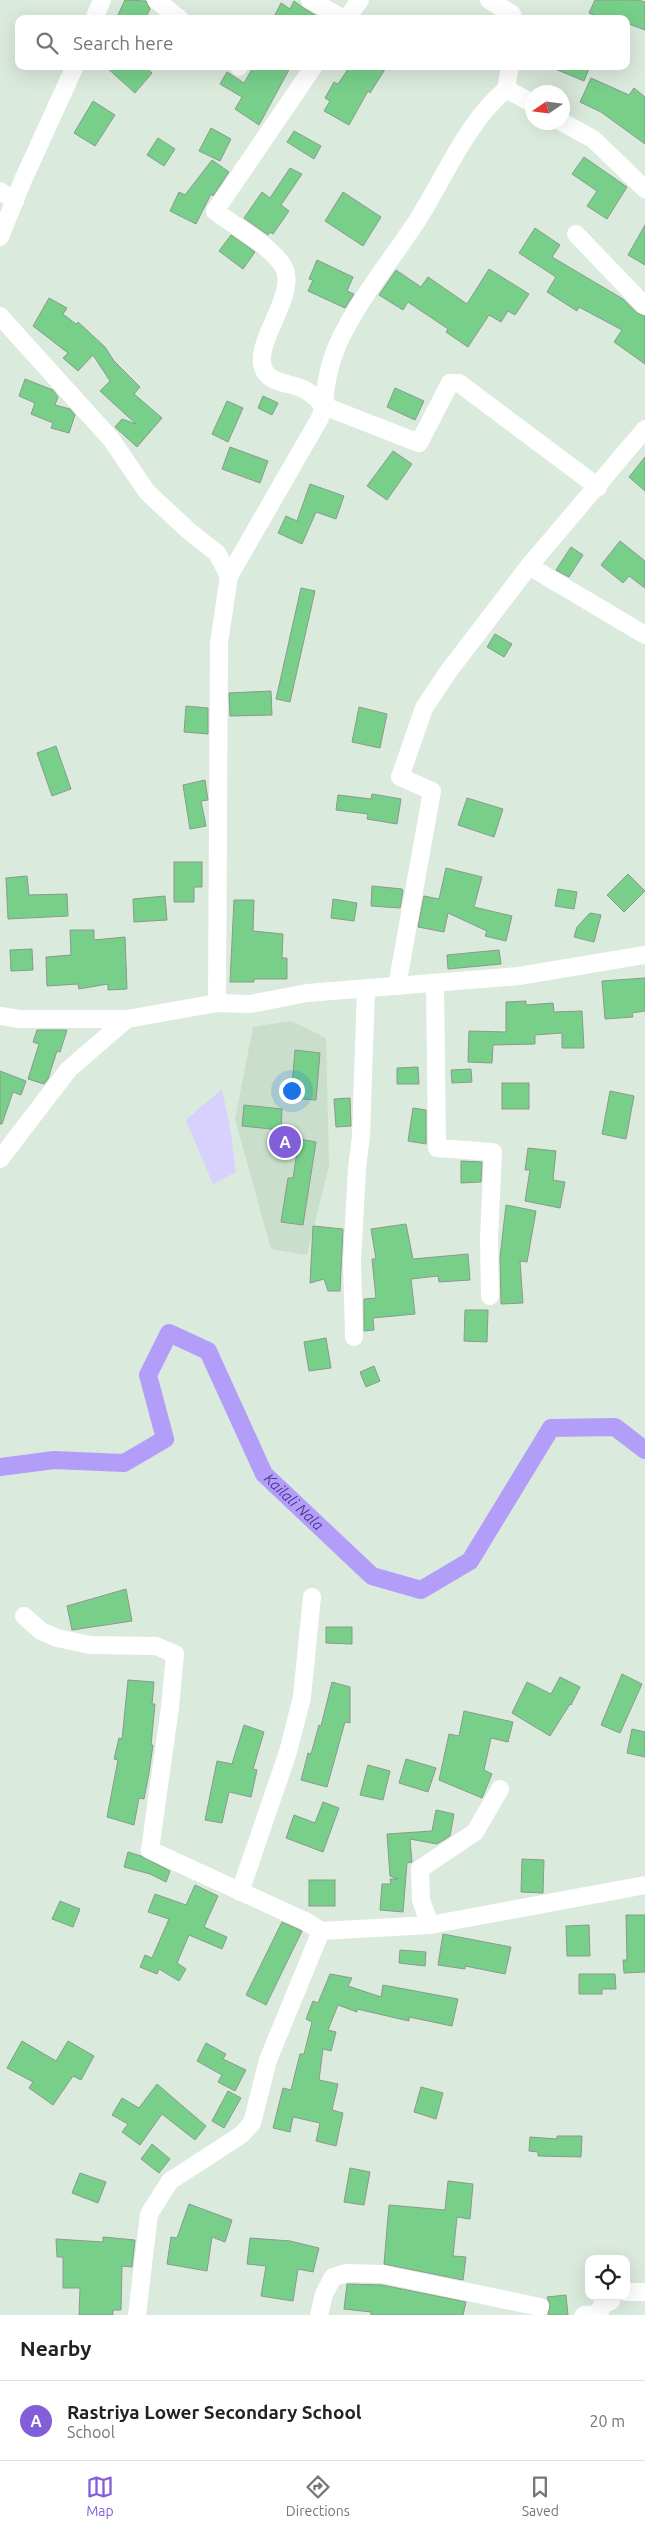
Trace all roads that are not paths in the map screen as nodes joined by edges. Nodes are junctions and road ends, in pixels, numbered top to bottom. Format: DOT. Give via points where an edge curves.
graph roads {
  1 [pos="102,0"];
  2 [pos="156,0"];
  3 [pos="310,0"];
  4 [pos="360,0"];
  5 [pos="489,0"];
  6 [pos="96,15"];
  7 [pos="175,15"];
  8 [pos="338,15"];
  9 [pos="348,15"];
  10 [pos="512,15"];
  11 [pos="72,70"];
  12 [pos="311,70"];
  13 [pos="509,70"];
  14 [pos="506,89"];
  15 [pos="525,99"];
  16 [pos="570,126"];
  17 [pos="645,189"];
  18 [pos="0,191"];
  19 [pos="15,201"];
  20 [pos="576,234"];
  21 [pos="0,237"];
  22 [pos="645,306"];
  23 [pos="0,316"];
  24 [pos="324,406"];
  25 [pos="643,437"];
  26 [pos="598,487"];
  27 [pos="529,566"];
  28 [pos="229,576"];
  29 [pos="645,635"];
  30 [pos="645,955"];
  31 [pos="435,983"];
  32 [pos="397,986"];
  33 [pos="366,988"];
  34 [pos="217,1003"];
  35 [pos="0,1016"];
  36 [pos="127,1019"];
  37 [pos="0,1159"];
  38 [pos="490,1296"];
  39 [pos="354,1337"];
  40 [pos="312,1598"];
  41 [pos="24,1616"];
  42 [pos="500,1789"];
  43 [pos="645,1885"];
  44 [pos="240,1892"];
  45 [pos="430,1925"];
  46 [pos="321,1931"];
  47 [pos="630,2292"];
  48 [pos="645,2292"];
  49 [pos="611,2300"];
  50 [pos="540,2307"];
  51 [pos="137,2315"];
  52 [pos="319,2315"];
  53 [pos="584,2315"];
  1 -- 6 [label="street"];
  2 -- 7 [label="street"];
  3 -- 8 [label="street"];
  4 -- 9 [label="street"];
  5 -- 10 [label="street"];
  11 -- 19 [label="street"];
  12 -- 24 [label="street" via="215,211 283,264 287,277 264,348 262,364 266,373 273,380 304,389"];
  13 -- 14 [label="street"];
  14 -- 15 [label="street"];
  14 -- 24 [label="street" via="487,105 417,221 362,301 336,348 325,385"];
  16 -- 17 [label="street" via="593,139"];
  18 -- 19 [label="street"];
  19 -- 21 [label="street"];
  20 -- 22 [label="street"];
  23 -- 28 [label="street" via="111,438 147,492 217,553"];
  24 -- 26 [label="street" via="419,443 450,383 460,383"];
  24 -- 28 [label="street"];
  25 -- 26 [label="street"];
  26 -- 27 [label="street"];
  27 -- 29 [label="street"];
  27 -- 32 [label="street" via="424,708 400,776 432,791"];
  28 -- 34 [label="street" via="219,643"];
  30 -- 31 [label="street" via="519,976"];
  31 -- 32 [label="street"];
  31 -- 38 [label="street" via="436,1148 493,1152"];
  32 -- 33 [label="street"];
  33 -- 34 [label="street" via="307,993 250,1004"];
  33 -- 39 [label="street" via="361,1136 352,1261"];
  34 -- 36 [label="street"];
  35 -- 36 [label="street" via="20,1019"];
  36 -- 37 [label="street" via="69,1069"];
  40 -- 44 [label="street" via="298,1716"];
  41 -- 44 [label="street" via="41,1631 57,1638 90,1645 156,1646 175,1654 150,1850"];
  42 -- 45 [label="street" via="475,1832 420,1869 421,1900"];
  43 -- 45 [label="street"];
  44 -- 46 [label="street"];
  45 -- 46 [label="street"];
  46 -- 51 [label="street" via="268,2060 252,2123 241,2135 170,2180 149,2214"];
  47 -- 48 [label="street"];
  49 -- 53 [label="street" via="602,2305 599,2314"];
  50 -- 52 [label="street" via="382,2274 347,2273 333,2277 324,2294"];
}
